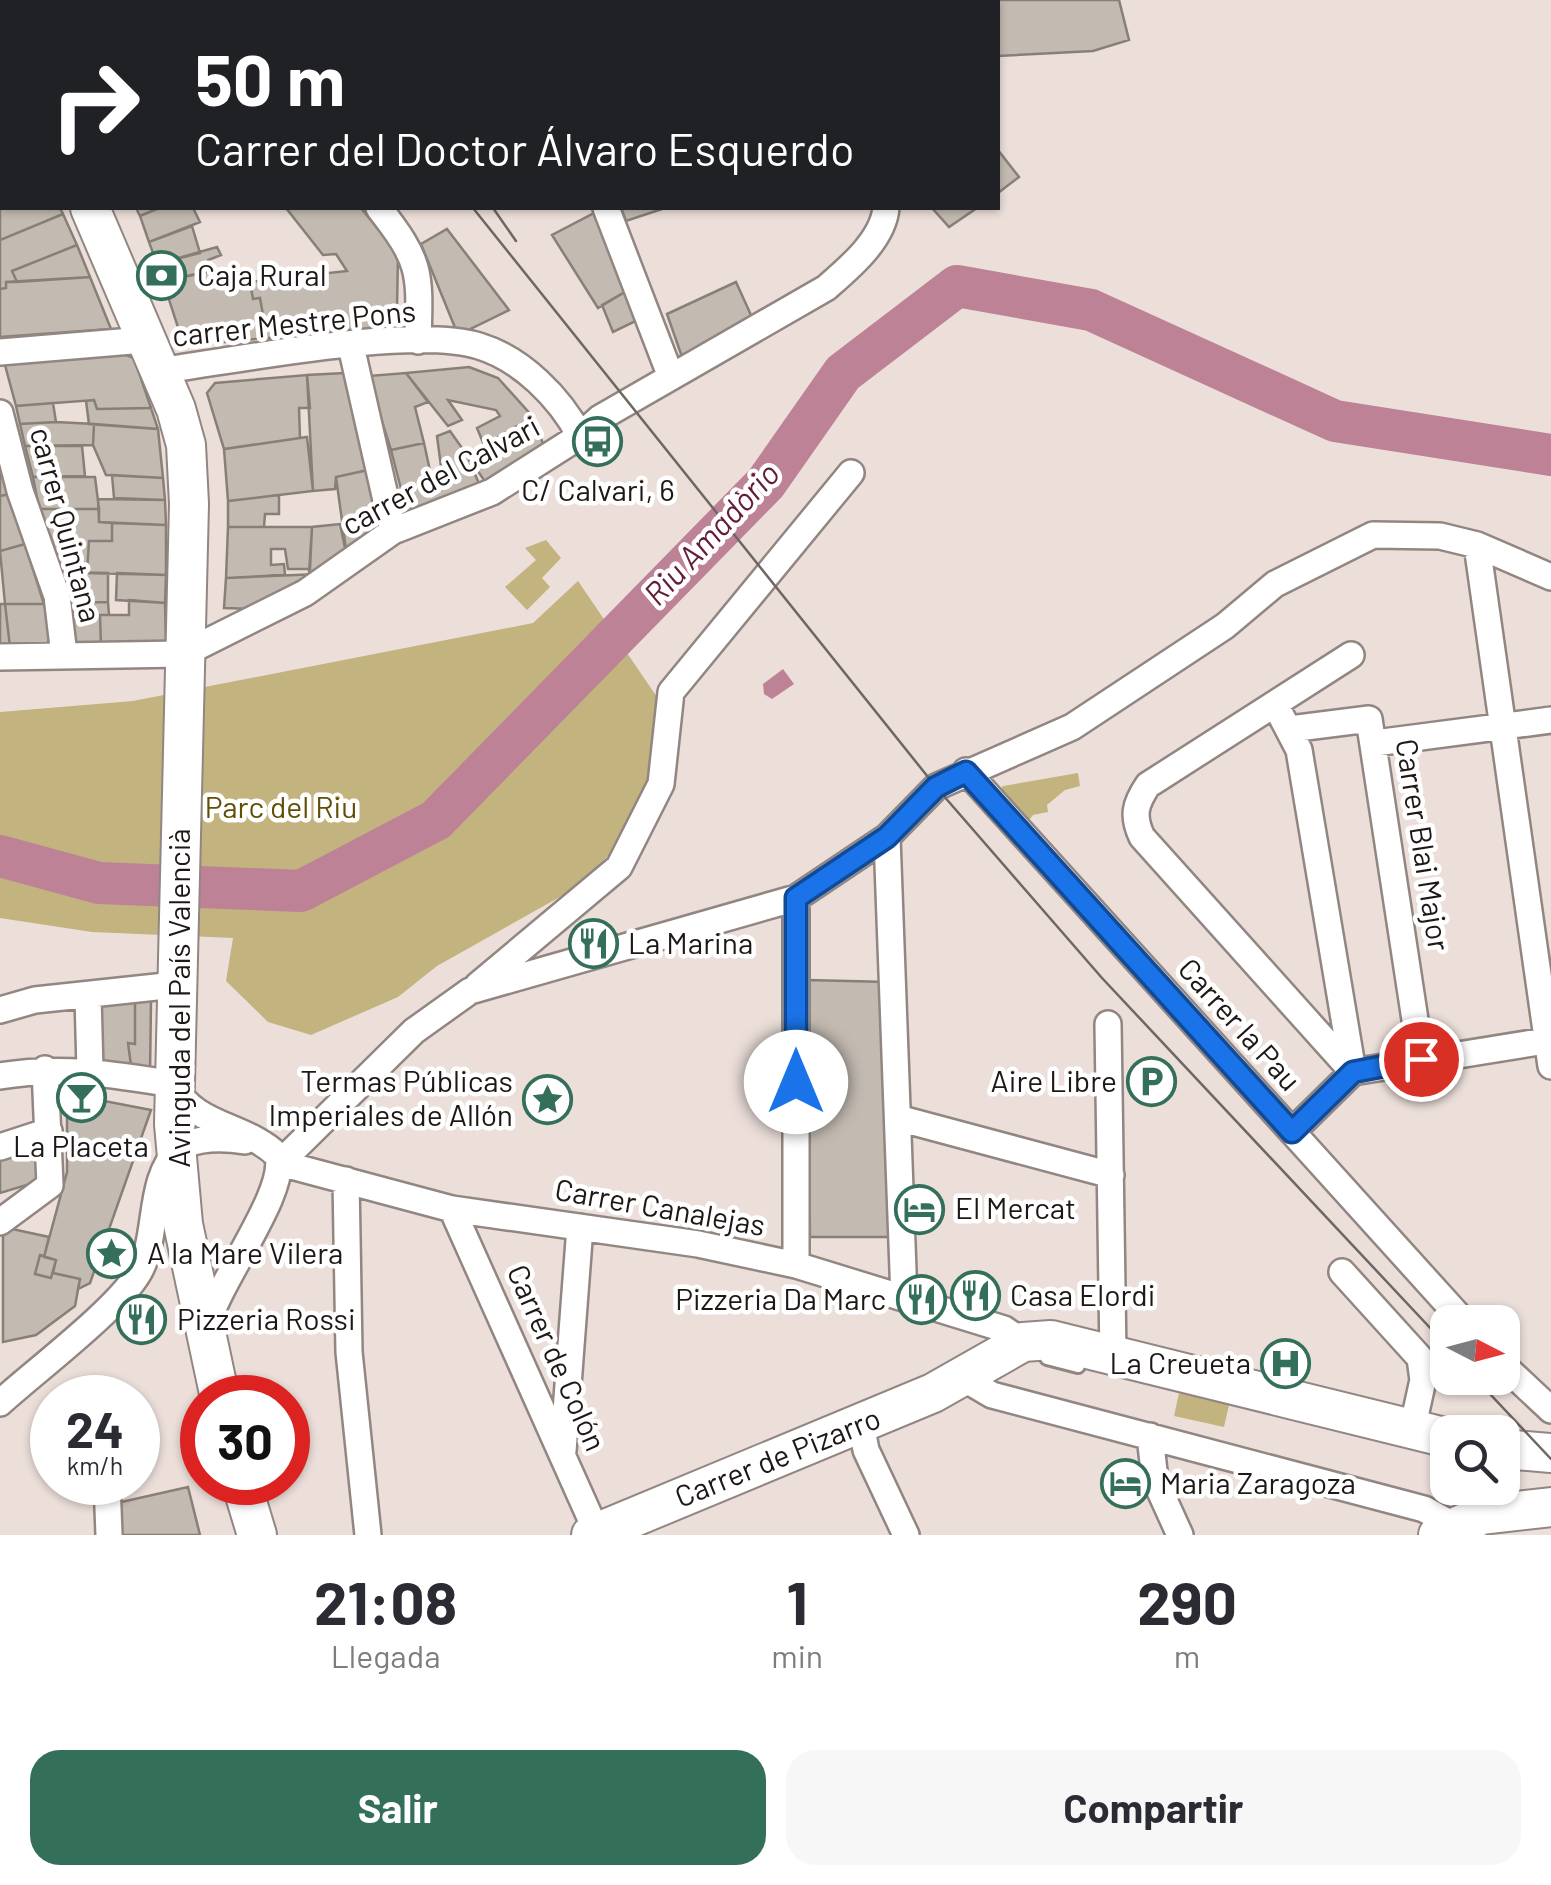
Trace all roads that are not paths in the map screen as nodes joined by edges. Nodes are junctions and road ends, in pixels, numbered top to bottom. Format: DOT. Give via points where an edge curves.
graph roads {
  1 [pos="91,210"];
  2 [pos="381,210"];
  3 [pos="607,210"];
  4 [pos="886,210"];
  5 [pos="418,341"];
  6 [pos="351,346"];
  7 [pos="0,352"];
  8 [pos="151,355"];
  9 [pos="671,377"];
  10 [pos="0,413"];
  11 [pos="580,436"];
  12 [pos="851,474"];
  13 [pos="394,530"];
  14 [pos="1477,545"];
  15 [pos="1551,577"];
  16 [pos="183,654"];
  17 [pos="64,655"];
  18 [pos="1351,655"];
  19 [pos="0,657"];
  20 [pos="1275,704"];
  21 [pos="1551,720"];
  22 [pos="1506,725"];
  23 [pos="1290,729"];
  24 [pos="1375,743"];
  25 [pos="966,772"];
  26 [pos="887,837"];
  27 [pos="796,898"];
  28 [pos="175,980"];
  29 [pos="470,991"];
  30 [pos="88,996"];
  31 [pos="0,1010"];
  32 [pos="1108,1024"];
  33 [pos="1550,1049"];
  34 [pos="1421,1059"];
  35 [pos="45,1069"];
  36 [pos="90,1070"];
  37 [pos="1353,1072"];
  38 [pos="0,1076"];
  39 [pos="173,1084"];
  40 [pos="898,1118"];
  41 [pos="49,1131"];
  42 [pos="1292,1132"];
  43 [pos="0,1146"];
  44 [pos="175,1153"];
  45 [pos="272,1154"];
  46 [pos="1111,1175"];
  47 [pos="346,1180"];
  48 [pos="452,1209"];
  49 [pos="0,1222"];
  50 [pos="580,1227"];
  51 [pos="796,1265"];
  52 [pos="1342,1272"];
  53 [pos="904,1298"];
  54 [pos="1449,1305"];
  55 [pos="205,1339"];
  56 [pos="1014,1346"];
  57 [pos="1096,1361"];
  58 [pos="214,1375"];
  59 [pos="963,1378"];
  60 [pos="1520,1381"];
  61 [pos="0,1403"];
  62 [pos="1551,1410"];
  63 [pos="861,1424"];
  64 [pos="1430,1434"];
  65 [pos="1150,1436"];
  66 [pos="562,1455"];
  67 [pos="1520,1504"];
  68 [pos="107,1505"];
  69 [pos="248,1505"];
  70 [pos="1487,1505"];
  71 [pos="1549,1509"];
  72 [pos="255,1531"];
  73 [pos="1447,1533"];
  74 [pos="595,1534"];
  75 [pos="109,1535"];
  76 [pos="368,1535"];
  77 [pos="906,1535"];
  78 [pos="1180,1535"];
  1 -- 8 [label="main road, Avinguda del País Valencià"];
  2 -- 5 [label="street" via="410,248 420,275"];
  3 -- 9 [label="street"];
  4 -- 9 [label="street, carrer del Calvari" via="856,262 826,288"];
  5 -- 6 [label="street, carrer Mestre Pons"];
  5 -- 11 [label="street, carrer Mestre Pons" via="477,345 514,361 568,414"];
  6 -- 8 [label="street, carrer Mestre Pons"];
  6 -- 13 [label="street"];
  7 -- 8 [label="street, carrer Mestre Pons"];
  8 -- 16 [label="main road, Avinguda del País Valencià" via="186,445"];
  9 -- 11 [label="street, carrer del Calvari"];
  10 -- 17 [label="street, carrer Quintana" via="57,596"];
  11 -- 13 [label="street, carrer del Calvari" via="492,492"];
  12 -- 29 [label="street" via="671,692 662,784 619,867"];
  13 -- 16 [label="street, carrer del Calvari" via="305,593"];
  14 -- 15 [label="street"];
  14 -- 22 [label="street"];
  14 -- 25 [label="street" via="1440,536 1373,535 1275,584 1225,626 1072,726"];
  16 -- 17 [label="street"];
  16 -- 28 [label="main road, Avinguda del País Valencià"];
  17 -- 19 [label="street"];
  18 -- 20 [label="street"];
  20 -- 23 [label="street"];
  20 -- 37 [label="street" via="1148,785 1134,820 1142,837"];
  21 -- 22 [label="street"];
  22 -- 24 [label="street"];
  22 -- 33 [label="street"];
  23 -- 24 [label="street, Carrer Blai Major" via="1369,719"];
  23 -- 37 [label="street" via="1300,750"];
  24 -- 34 [label="street, Carrer Blai Major"];
  25 -- 26 [label="street" via="936,787"];
  25 -- 42 [label="street, Carrer la Pau"];
  26 -- 27 [label="street"];
  26 -- 40 [label="street"];
  27 -- 29 [label="street"];
  27 -- 51 [label="street"];
  28 -- 30 [label="street"];
  28 -- 39 [label="main road, Avinguda del País Valencià"];
  29 -- 45 [label="street"];
  30 -- 31 [label="street"];
  30 -- 36 [label="street"];
  32 -- 46 [label="street"];
  33 -- 34 [label="street"];
  34 -- 37 [label="street"];
  35 -- 36 [label="street"];
  35 -- 38 [label="street"];
  35 -- 41 [label="street"];
  36 -- 39 [label="street"];
  37 -- 42 [label="street"];
  39 -- 44 [label="main road, Avinguda del País Valencià"];
  39 -- 45 [label="street" via="191,1110"];
  40 -- 46 [label="street"];
  40 -- 53 [label="street"];
  41 -- 43 [label="street"];
  41 -- 49 [label="street" via="50,1185"];
  42 -- 54 [label="street, Carrer la Pau"];
  44 -- 45 [label="street" via="212,1140"];
  44 -- 55 [label="main road, Avinguda del País Valencià"];
  44 -- 61 [label="street" via="145,1260 129,1288"];
  45 -- 47 [label="street, Carrer Canalejas"];
  45 -- 55 [label="street" via="273,1188 217,1296"];
  46 -- 57 [label="street"];
  47 -- 48 [label="street, Carrer Canalejas"];
  47 -- 76 [label="street" via="349,1352"];
  48 -- 50 [label="street, Carrer Canalejas"];
  48 -- 66 [label="street, Carrer de Colón"];
  50 -- 51 [label="street, Carrer Canalejas"];
  50 -- 66 [label="street"];
  51 -- 53 [label="street, Carrer Canalejas"];
  52 -- 64 [label="street" via="1420,1358"];
  53 -- 56 [label="street, Carrer Canalejas" via="1004,1329"];
  55 -- 58 [label="main road, Avinguda del País Valencià"];
  56 -- 57 [label="main road" via="1051,1340"];
  56 -- 59 [label="main road, Carrer de Pizarro"];
  57 -- 64 [label="main road"];
  59 -- 63 [label="main road, Carrer de Pizarro"];
  59 -- 65 [label="street" via="992,1395"];
  60 -- 62 [label="street"];
  63 -- 74 [label="main road, Carrer de Pizarro"];
  63 -- 77 [label="street" via="866,1450"];
  65 -- 73 [label="street" via="1424,1509 1437,1514"];
  65 -- 78 [label="street" via="1155,1480"];
  66 -- 74 [label="street, Carrer de Colón"];
  67 -- 71 [label="main road"];
  68 -- 75 [label="street"];
  69 -- 72 [label="main road"];
  70 -- 73 [label="main road"];
}
